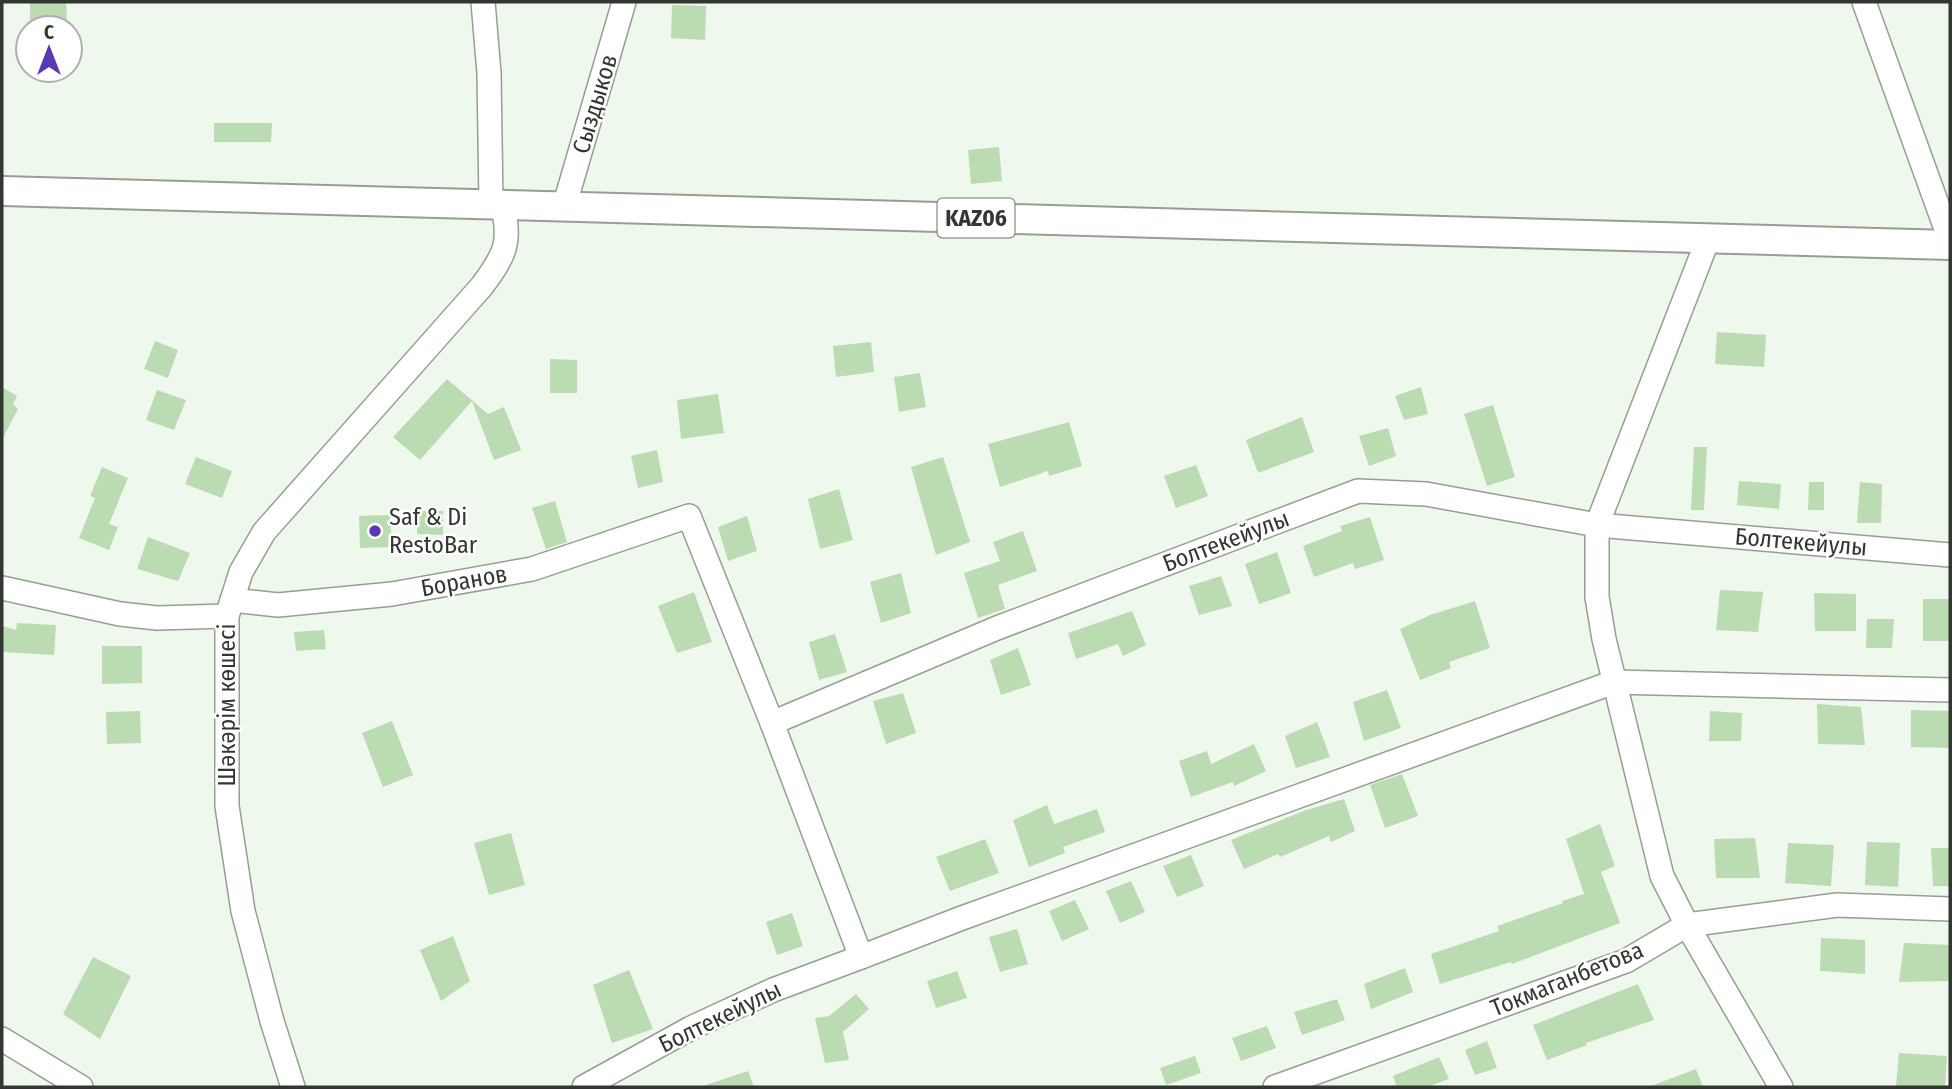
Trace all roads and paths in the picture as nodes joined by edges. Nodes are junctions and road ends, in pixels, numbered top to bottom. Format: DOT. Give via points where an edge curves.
graph roads {
  1 [pos="483,2"];
  2 [pos="624,2"];
  3 [pos="1864,2"];
  4 [pos="2,191"];
  5 [pos="496,204"];
  6 [pos="564,207"];
  7 [pos="1708,239"];
  8 [pos="1950,243"];
  9 [pos="1597,525"];
  10 [pos="1950,555"];
  11 [pos="2,588"];
  12 [pos="229,608"];
  13 [pos="1614,682"];
  14 [pos="1950,690"];
  15 [pos="772,723"];
  16 [pos="1950,909"];
  17 [pos="1688,925"];
  18 [pos="860,957"];
  19 [pos="2,1039"];
  20 [pos="81,1087"];
  21 [pos="293,1087"];
  22 [pos="584,1087"];
  23 [pos="1275,1087"];
  24 [pos="1781,1087"];
  1 -- 5 [label="street, Шәкәрім көшесі"];
  2 -- 6 [label="street, Сыздыков"];
  3 -- 8 [label="street"];
  4 -- 5 [label="main road, KАZ06"];
  5 -- 6 [label="main road, KАZ06"];
  5 -- 12 [label="street, Шәкәрім көшесі" via="507,223 500,261 264,532 241,572"];
  6 -- 7 [label="main road, KАZ06"];
  7 -- 8 [label="main road, KАZ06"];
  7 -- 9 [label="street"];
  9 -- 10 [label="street, Болтекейулы"];
  9 -- 13 [label="street" via="1597,597"];
  9 -- 15 [label="street, Болтекейулы" via="1426,494 1358,491 997,628"];
  11 -- 12 [label="street, Боранов" via="157,618"];
  12 -- 15 [label="street, Боранов" via="392,594 531,569 689,516"];
  12 -- 21 [label="street, Шәкәрім көшесі" via="226,806 243,911"];
  13 -- 14 [label="street, Болтекейулы"];
  13 -- 17 [label="street" via="1662,876"];
  13 -- 18 [label="street, Болтекейулы"];
  15 -- 18 [label="street"];
  16 -- 17 [label="street, Токмаганбетова" via="1838,905"];
  17 -- 23 [label="street, Токмаганбетова" via="1626,961"];
  17 -- 24 [label="street"];
  18 -- 22 [label="street, Болтекейулы" via="691,1028"];
  19 -- 20 [label="street"];
}
